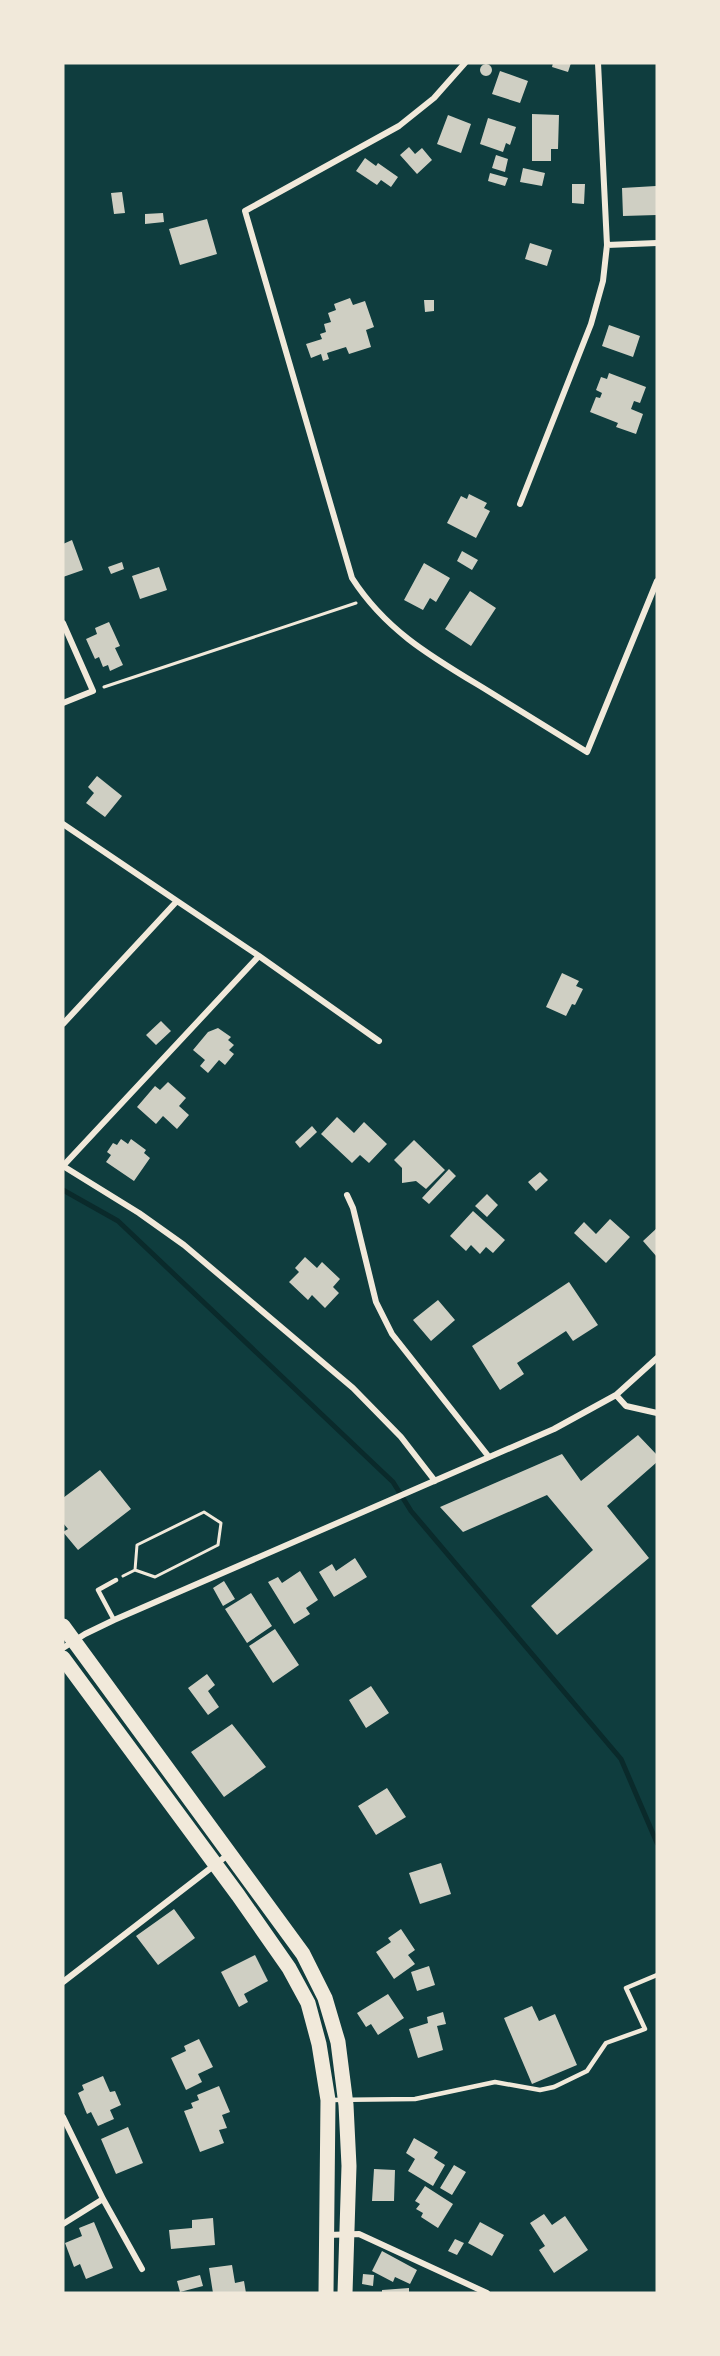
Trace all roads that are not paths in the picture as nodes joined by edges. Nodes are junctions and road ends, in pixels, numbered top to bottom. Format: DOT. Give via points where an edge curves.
graph roads {
  1 [pos="465,63"];
  2 [pos="598,63"];
  3 [pos="657,243"];
  4 [pos="607,245"];
  5 [pos="520,504"];
  6 [pos="657,581"];
  7 [pos="63,623"];
  8 [pos="63,703"];
  9 [pos="63,824"];
  10 [pos="177,901"];
  11 [pos="259,956"];
  12 [pos="63,1024"];
  13 [pos="379,1041"];
  14 [pos="63,1167"];
  15 [pos="347,1195"];
  16 [pos="657,1358"];
  17 [pos="616,1395"];
  18 [pos="657,1413"];
  19 [pos="489,1456"];
  20 [pos="435,1481"];
  21 [pos="116,1580"];
  22 [pos="114,1620"];
  23 [pos="63,1626"];
  24 [pos="69,1645"];
  25 [pos="63,1658"];
  26 [pos="230,1854"];
  27 [pos="216,1864"];
  28 [pos="657,1975"];
  29 [pos="63,1982"];
  30 [pos="345,2099"];
  31 [pos="328,2100"];
  32 [pos="63,2117"];
  33 [pos="103,2199"];
  34 [pos="63,2224"];
  35 [pos="346,2234"];
  36 [pos="327,2235"];
  37 [pos="142,2269"];
  38 [pos="326,2293"];
  39 [pos="345,2293"];
  40 [pos="487,2293"];
  1 -- 6 [label="street" via="434,98 399,126 245,211 352,578 394,629 421,650 587,752"];
  2 -- 4 [label="street"];
  3 -- 4 [label="street"];
  4 -- 5 [label="street" via="603,281 591,324"];
  7 -- 8 [label="street" via="93,691"];
  9 -- 10 [label="street"];
  10 -- 11 [label="street"];
  10 -- 12 [label="street"];
  11 -- 13 [label="street"];
  11 -- 14 [label="street"];
  14 -- 20 [label="street" via="184,1245 353,1388 401,1437"];
  15 -- 19 [label="street" via="376,1302 392,1334"];
  16 -- 17 [label="street"];
  17 -- 18 [label="street" via="626,1406"];
  17 -- 19 [label="street" via="554,1429"];
  19 -- 20 [label="street"];
  20 -- 22 [label="street"];
  21 -- 22 [label="lane" via="98,1590"];
  22 -- 24 [label="street"];
  23 -- 24 [label="main road"];
  24 -- 26 [label="main road"];
  25 -- 27 [label="main road"];
  26 -- 27 [label="street"];
  26 -- 30 [label="main road" via="303,1954 325,1998 338,2042"];
  27 -- 29 [label="street"];
  27 -- 31 [label="main road" via="289,1968 308,2003"];
  28 -- 30 [label="lane" via="626,1988 645,2029 606,2043 587,2071 554,2087 540,2090 495,2082 415,2099"];
  30 -- 31 [label="lane"];
  30 -- 35 [label="main road" via="349,2166"];
  31 -- 36 [label="main road"];
  32 -- 33 [label="street"];
  33 -- 34 [label="street"];
  33 -- 37 [label="street"];
  35 -- 36 [label="street"];
  35 -- 39 [label="main road"];
  35 -- 40 [label="street" via="359,2234"];
  36 -- 38 [label="main road"];
}
